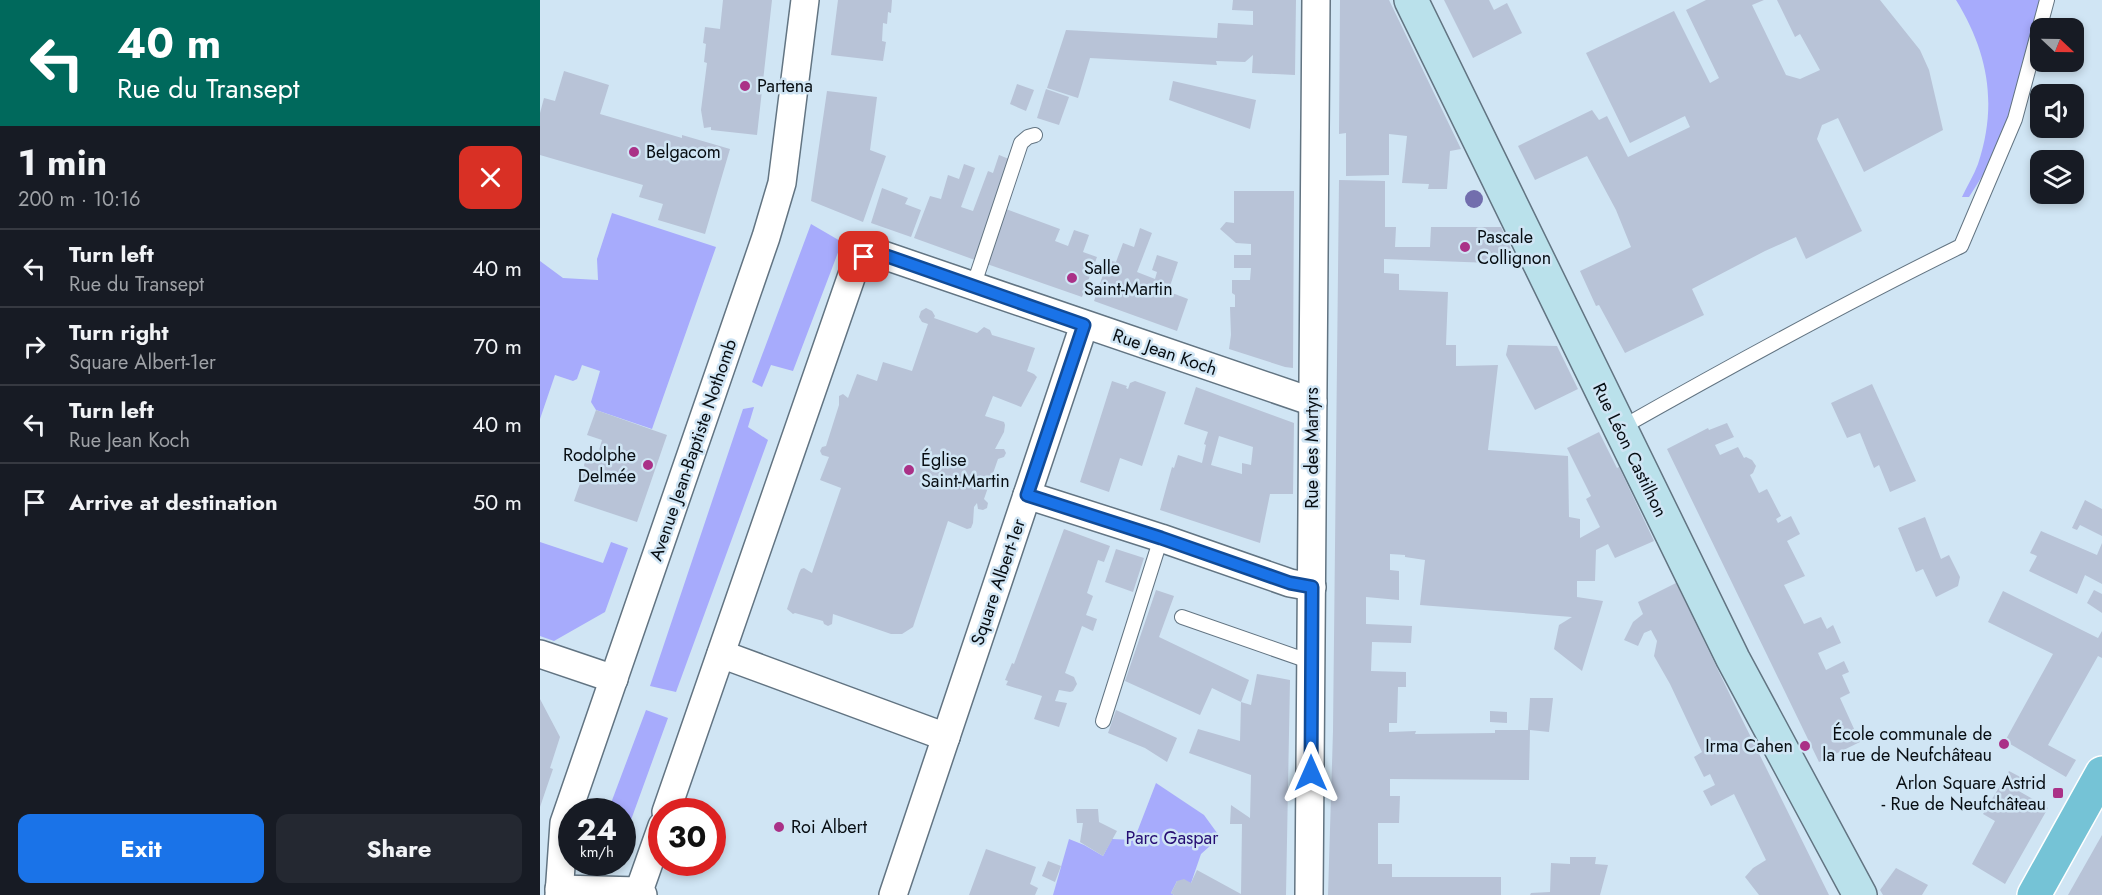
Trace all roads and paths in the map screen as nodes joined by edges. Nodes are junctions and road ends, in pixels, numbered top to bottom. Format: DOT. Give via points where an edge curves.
graph roads {
  1 [pos="805,0"];
  2 [pos="1316,0"];
  3 [pos="1412,0"];
  4 [pos="2047,0"];
  5 [pos="1035,135"];
  6 [pos="973,287"];
  7 [pos="1084,325"];
  8 [pos="1312,402"];
  9 [pos="1619,429"];
  10 [pos="1027,495"];
  11 [pos="1161,538"];
  12 [pos="1312,587"];
  13 [pos="1182,617"];
  14 [pos="540,654"];
  15 [pos="721,654"];
  16 [pos="1311,662"];
  17 [pos="614,679"];
  18 [pos="1103,721"];
  19 [pos="946,736"];
  20 [pos="2102,773"];
  21 [pos="671,798"];
  22 [pos="648,871"];
  23 [pos="557,893"];
  24 [pos="641,893"];
  25 [pos="893,895"];
  26 [pos="1309,895"];
  27 [pos="1860,895"];
  28 [pos="2034,895"];
  1 -- 17 [label="street, Avenue Jean-Baptiste Nothomb" via="782,183"];
  2 -- 8 [label="street, Rue des Martyrs"];
  3 -- 9 [label="main road, Rue Léon Castilhon"];
  4 -- 9 [label="lane" via="2015,119 1961,246"];
  5 -- 6 [label="lane" via="1021,143"];
  6 -- 7 [label="street, Rue Jean Koch"];
  6 -- 15 [label="street, Rue Jean Koch" via="884,255 864,257 853,272"];
  7 -- 8 [label="street, Rue Jean Koch"];
  7 -- 10 [label="street, Square Albert-1er"];
  8 -- 12 [label="street, Rue des Martyrs"];
  9 -- 27 [label="main road, Rue Léon Castilhon" via="1733,659"];
  10 -- 11 [label="street"];
  10 -- 19 [label="street, Square Albert-1er"];
  11 -- 12 [label="street"];
  11 -- 18 [label="lane"];
  12 -- 16 [label="street, Rue des Martyrs"];
  13 -- 16 [label="lane"];
  14 -- 17 [label="street"];
  15 -- 19 [label="street"];
  15 -- 21 [label="street"];
  16 -- 26 [label="street, Rue des Martyrs"];
  17 -- 23 [label="street, Avenue Jean-Baptiste Nothomb" via="564,823"];
  19 -- 25 [label="street, Square Albert-1er"];
  20 -- 28 [label="main road"];
  22 -- 24 [label="street"];
  23 -- 24 [label="street"];
}
